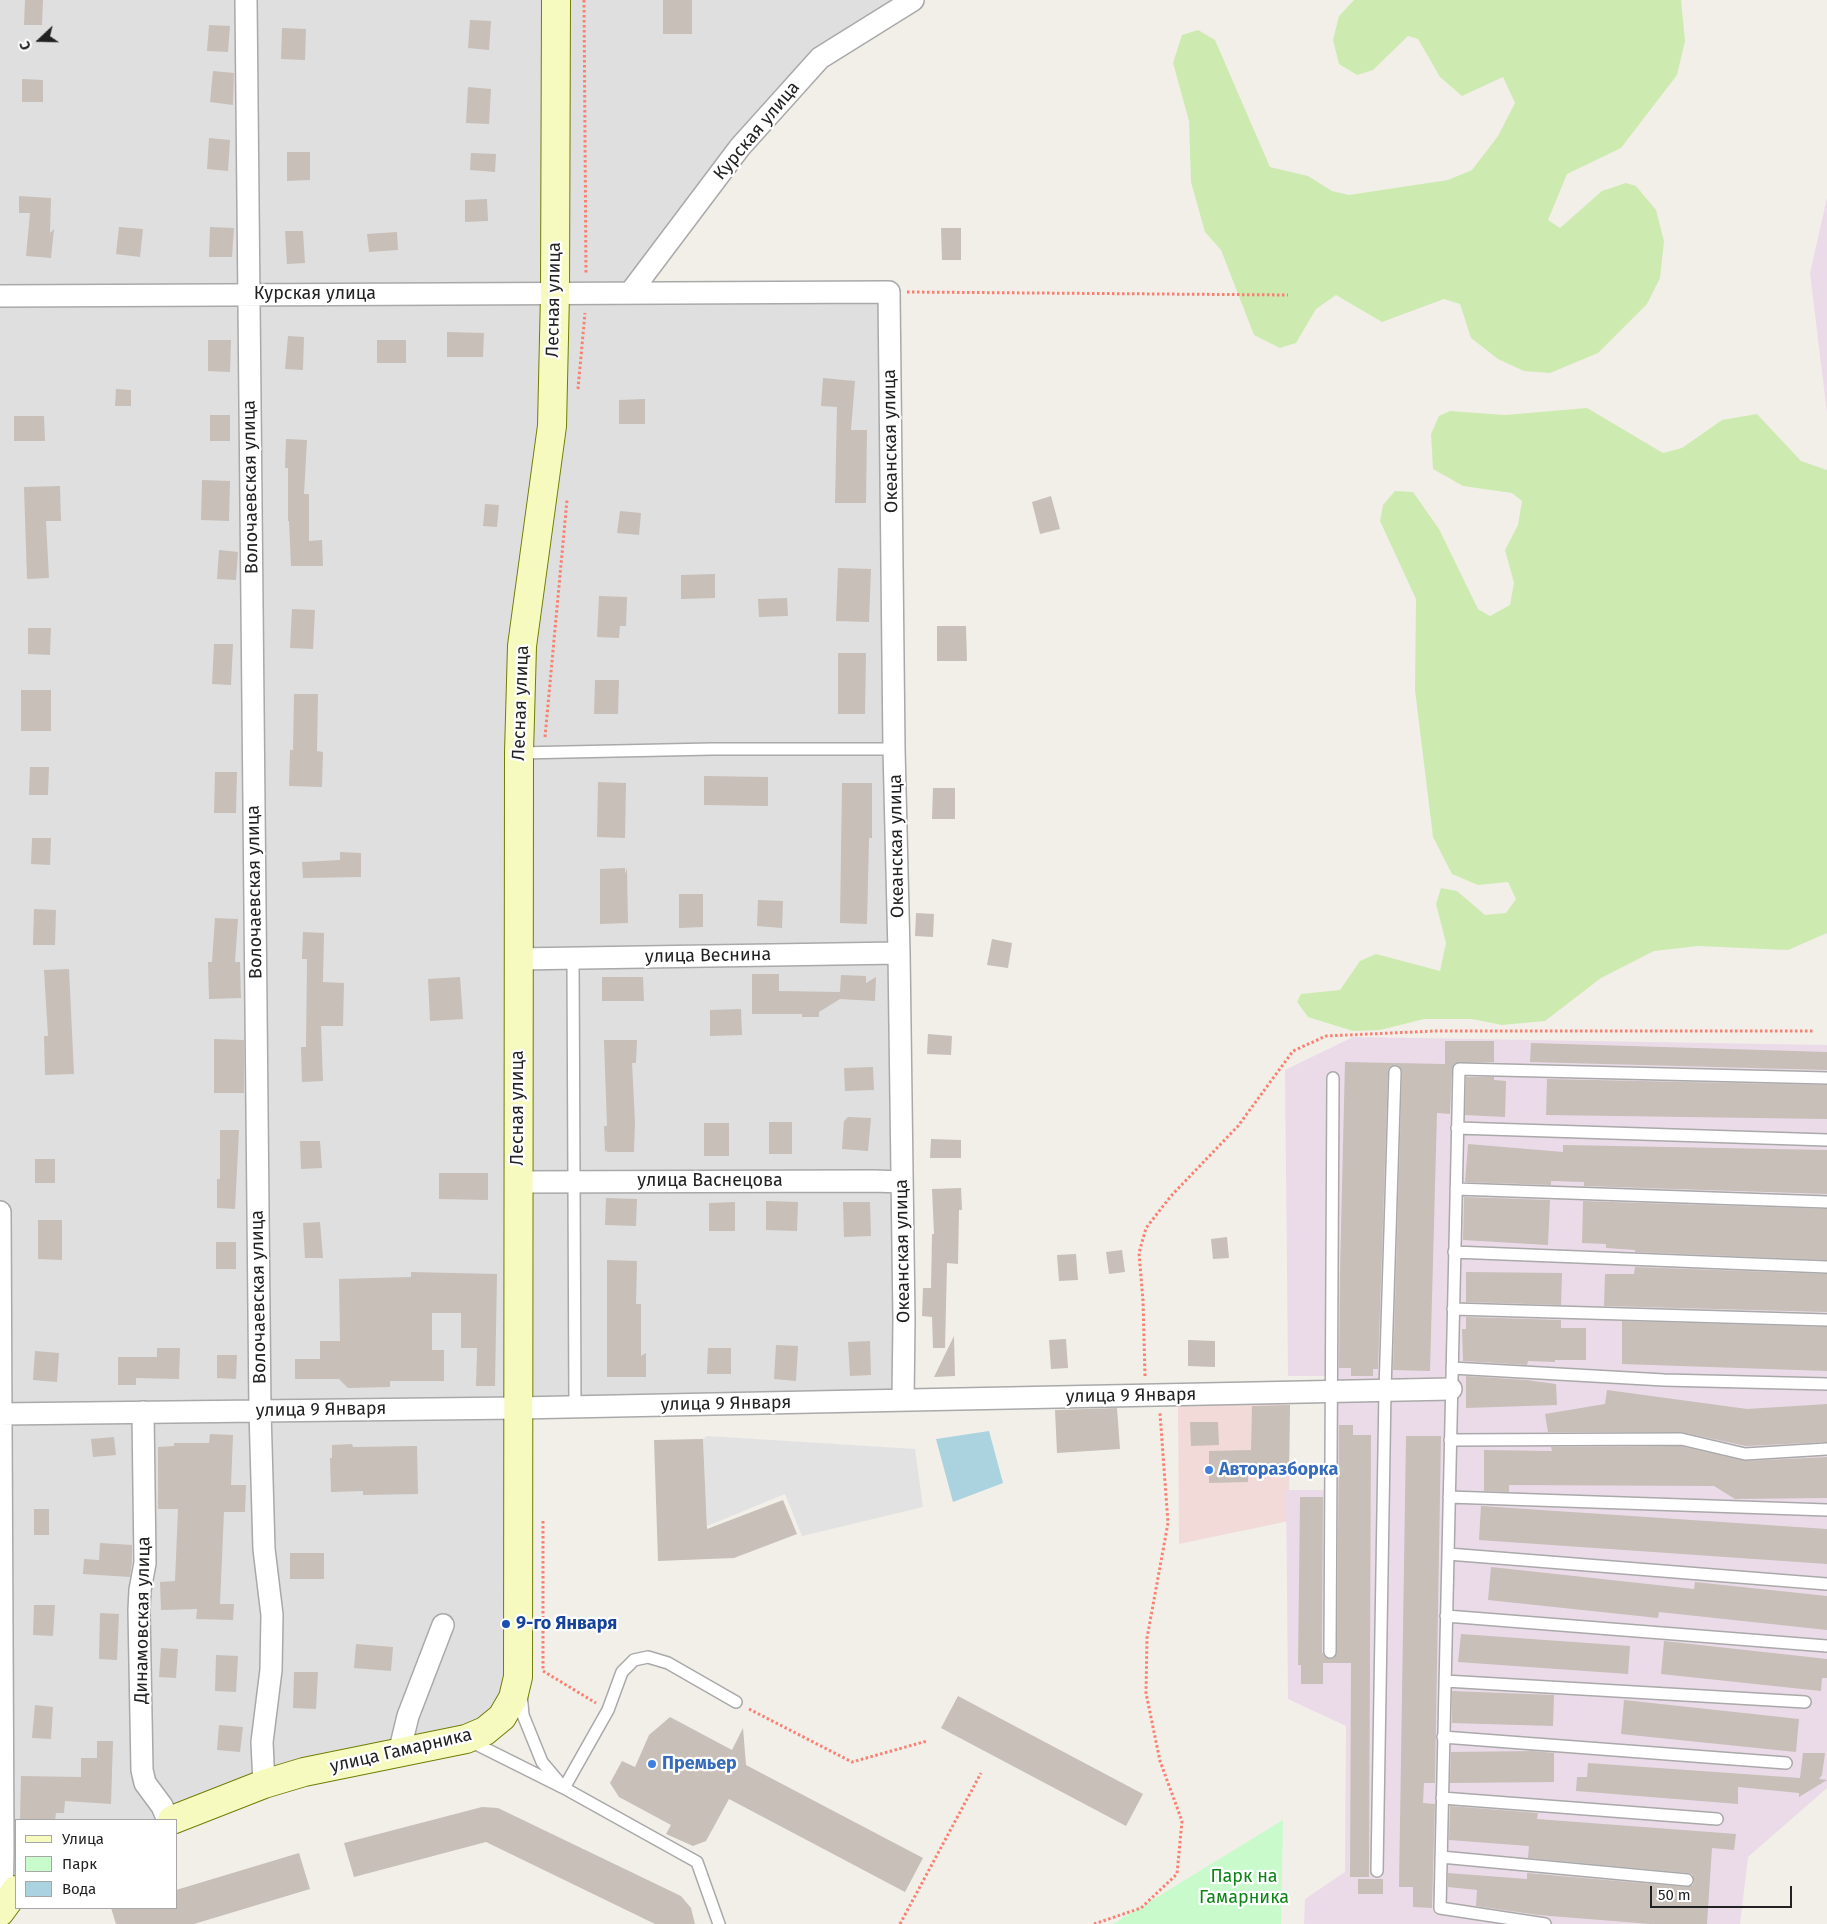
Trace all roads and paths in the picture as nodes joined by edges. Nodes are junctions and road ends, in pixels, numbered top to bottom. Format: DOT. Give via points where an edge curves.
graph roads {
  1 [pos="246,0"];
  2 [pos="556,0"];
  3 [pos="584,0"];
  4 [pos="913,0"];
  5 [pos="889,292"];
  6 [pos="586,293"];
  7 [pos="630,293"];
  8 [pos="250,294"];
  9 [pos="555,294"];
  10 [pos="1288,295"];
  11 [pos="0,296"];
  12 [pos="578,390"];
  13 [pos="567,498"];
  14 [pos="894,749"];
  15 [pos="531,753"];
  16 [pos="899,954"];
  17 [pos="573,958"];
  18 [pos="518,959"];
  19 [pos="1395,1072"];
  20 [pos="1334,1078"];
  21 [pos="1827,1078"];
  22 [pos="1457,1128"];
  23 [pos="1827,1140"];
  24 [pos="518,1182"];
  25 [pos="575,1182"];
  26 [pos="901,1182"];
  27 [pos="1456,1189"];
  28 [pos="1827,1202"];
  29 [pos="0,1212"];
  30 [pos="1454,1252"];
  31 [pos="1827,1267"];
  32 [pos="1453,1309"];
  33 [pos="1827,1320"];
  34 [pos="1452,1368"];
  35 [pos="1827,1384"];
  36 [pos="1451,1389"];
  37 [pos="1385,1390"];
  38 [pos="1331,1391"];
  39 [pos="1158,1395"];
  40 [pos="903,1400"];
  41 [pos="575,1407"];
  42 [pos="518,1408"];
  43 [pos="260,1411"];
  44 [pos="143,1412"];
  45 [pos="1,1414"];
  46 [pos="1450,1440"];
  47 [pos="1827,1449"];
  48 [pos="1449,1496"];
  49 [pos="1827,1510"];
  50 [pos="543,1516"];
  51 [pos="1448,1554"];
  52 [pos="1827,1584"];
  53 [pos="1446,1616"];
  54 [pos="443,1625"];
  55 [pos="1827,1646"];
  56 [pos="1330,1652"];
  57 [pos="518,1678"];
  58 [pos="1445,1681"];
  59 [pos="736,1702"];
  60 [pos="1805,1702"];
  61 [pos="608,1710"];
  62 [pos="1444,1736"];
  63 [pos="466,1740"];
  64 [pos="927,1740"];
  65 [pos="399,1753"];
  66 [pos="1786,1763"];
  67 [pos="981,1773"];
  68 [pos="264,1784"];
  69 [pos="564,1788"];
  70 [pos="1442,1798"];
  71 [pos="169,1819"];
  72 [pos="173,1819"];
  73 [pos="1718,1820"];
  74 [pos="1441,1857"];
  75 [pos="1377,1871"];
  76 [pos="1687,1880"];
  77 [pos="6,1903"];
  78 [pos="719,1924"];
  79 [pos="900,1924"];
  80 [pos="1094,1924"];
  81 [pos="1545,1924"];
  1 -- 8 [label="street, Волочаевская улица"];
  2 -- 9 [label="street, Лесная улица"];
  3 -- 6 [label="path"];
  4 -- 7 [label="street, Курская улица" via="820,58 740,147"];
  5 -- 7 [label="street, Курская улица"];
  5 -- 10 [label="path"];
  5 -- 14 [label="street, Океанская улица"];
  6 -- 7 [label="street, Курская улица"];
  6 -- 9 [label="street, Курская улица"];
  6 -- 12 [label="path"];
  8 -- 9 [label="street, Курская улица"];
  8 -- 11 [label="street, Курская улица"];
  8 -- 43 [label="street, Волочаевская улица"];
  9 -- 15 [label="street, Лесная улица" via="552,426 522,646"];
  13 -- 15 [label="path"];
  14 -- 15 [label="lane"];
  14 -- 16 [label="street, Океанская улица"];
  15 -- 18 [label="street, Лесная улица"];
  16 -- 17 [label="street, улица Веснина"];
  16 -- 26 [label="street, Океанская улица"];
  17 -- 18 [label="street, улица Веснина"];
  17 -- 25 [label="lane"];
  18 -- 24 [label="street, Лесная улица"];
  19 -- 37 [label="lane"];
  20 -- 38 [label="lane"];
  21 -- 22 [label="lane" via="1458,1069"];
  22 -- 23 [label="lane"];
  22 -- 27 [label="lane"];
  24 -- 25 [label="street, улица Васнецова"];
  24 -- 42 [label="street, Лесная улица"];
  25 -- 26 [label="street, улица Васнецова"];
  25 -- 41 [label="lane"];
  26 -- 40 [label="street, Океанская улица"];
  27 -- 28 [label="lane"];
  27 -- 30 [label="lane"];
  29 -- 45 [label="street"];
  30 -- 31 [label="lane"];
  30 -- 32 [label="lane"];
  32 -- 33 [label="lane"];
  32 -- 34 [label="lane"];
  34 -- 35 [label="lane" via="1664,1380"];
  34 -- 36 [label="lane"];
  36 -- 37 [label="street, улица 9 Января"];
  36 -- 46 [label="lane"];
  37 -- 38 [label="street, улица 9 Января"];
  37 -- 75 [label="lane"];
  38 -- 39 [label="street, улица 9 Января"];
  38 -- 56 [label="lane"];
  39 -- 40 [label="street, улица 9 Января"];
  39 -- 80 [label="path" via="1168,1523 1147,1638 1146,1693 1160,1761 1182,1821 1178,1874 1141,1908"];
  40 -- 41 [label="street, улица 9 Января"];
  41 -- 42 [label="street, улица 9 Января"];
  42 -- 43 [label="street, улица 9 Января"];
  42 -- 57 [label="street, улица Гамарника"];
  43 -- 44 [label="street, улица 9 Января"];
  43 -- 68 [label="street, Волочаевская улица" via="264,1549 272,1615 271,1670 262,1742"];
  44 -- 45 [label="street, улица 9 Января"];
  44 -- 71 [label="street, Динамовская улица" via="145,1563 139,1610 142,1770 145,1782"];
  45 -- 77 [label="street"];
  46 -- 47 [label="lane" via="1681,1439 1745,1454"];
  46 -- 48 [label="lane"];
  48 -- 49 [label="lane"];
  48 -- 51 [label="lane"];
  50 -- 61 [label="path" via="543,1671"];
  51 -- 52 [label="lane"];
  51 -- 53 [label="lane"];
  53 -- 55 [label="lane"];
  53 -- 58 [label="lane"];
  54 -- 65 [label="street" via="408,1716"];
  57 -- 63 [label="street, улица Гамарника" via="513,1698 502,1717 486,1731"];
  57 -- 69 [label="lane" via="524,1715 542,1762"];
  58 -- 60 [label="lane"];
  58 -- 62 [label="lane"];
  59 -- 61 [label="lane" via="668,1663 648,1657 634,1660 622,1672"];
  59 -- 64 [label="path" via="852,1762"];
  61 -- 69 [label="lane"];
  62 -- 66 [label="lane"];
  62 -- 70 [label="lane"];
  63 -- 65 [label="street, улица Гамарника"];
  63 -- 69 [label="lane"];
  65 -- 68 [label="street, улица Гамарника" via="304,1772"];
  67 -- 79 [label="path"];
  68 -- 72 [label="street, улица Гамарника"];
  69 -- 78 [label="lane" via="697,1862"];
  70 -- 73 [label="lane"];
  70 -- 74 [label="lane"];
  74 -- 76 [label="lane"];
  74 -- 81 [label="lane" via="1440,1908"];
}
